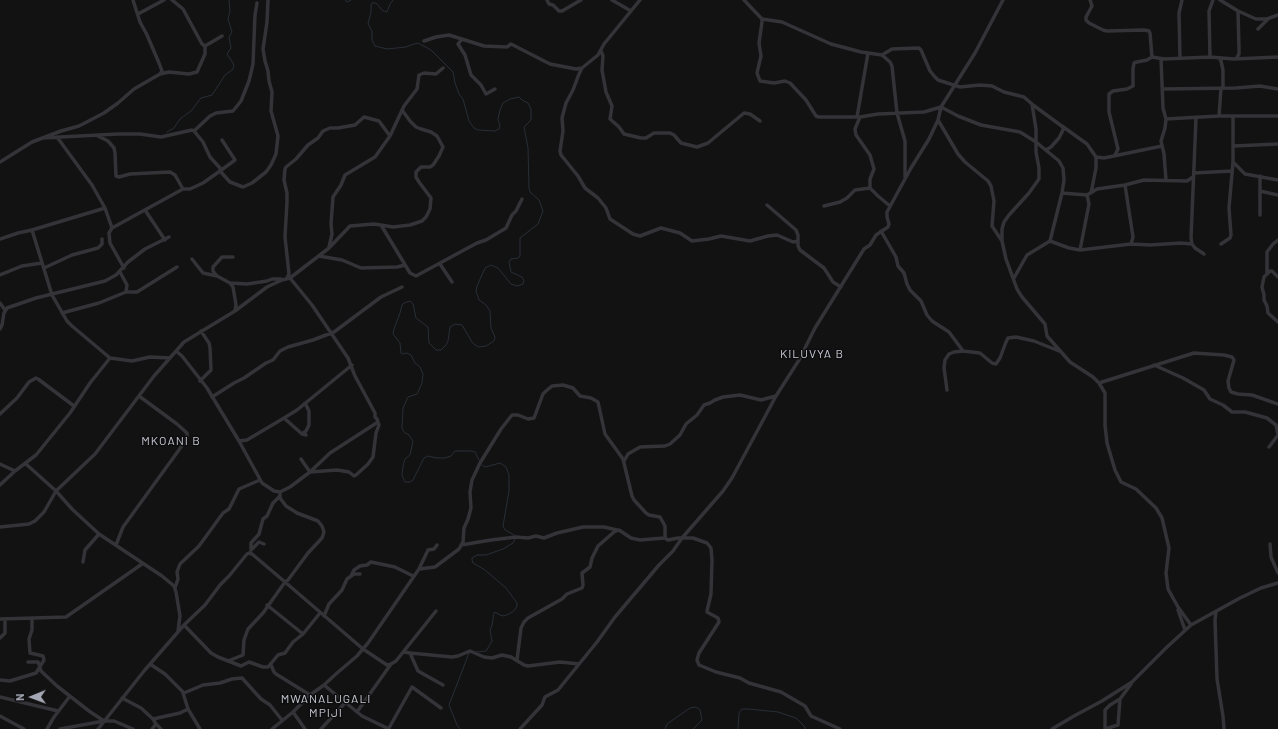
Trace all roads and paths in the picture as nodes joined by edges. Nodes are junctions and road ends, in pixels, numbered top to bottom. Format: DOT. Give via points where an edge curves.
graph roads {
  1 [pos="133,0"];
  2 [pos="164,0"];
  3 [pos="172,0"];
  4 [pos="268,0"];
  5 [pos="547,0"];
  6 [pos="581,0"];
  7 [pos="612,0"];
  8 [pos="640,0"];
  9 [pos="744,0"];
  10 [pos="1003,0"];
  11 [pos="1090,0"];
  12 [pos="1182,0"];
  13 [pos="1213,0"];
  14 [pos="1220,0"];
  15 [pos="257,3"];
  16 [pos="631,11"];
  17 [pos="1238,11"];
  18 [pos="138,14"];
  19 [pos="1278,15"];
  20 [pos="1269,18"];
  21 [pos="762,19"];
  22 [pos="1258,29"];
  23 [pos="222,36"];
  24 [pos="462,39"];
  25 [pos="424,40"];
  26 [pos="205,46"];
  27 [pos="601,51"];
  28 [pos="868,53"];
  29 [pos="882,55"];
  30 [pos="1152,57"];
  31 [pos="1210,57"];
  32 [pos="1278,57"];
  33 [pos="1180,58"];
  34 [pos="1219,58"];
  35 [pos="1236,58"];
  36 [pos="1161,59"];
  37 [pos="443,68"];
  38 [pos="582,68"];
  39 [pos="160,74"];
  40 [pos="956,86"];
  41 [pos="1222,88"];
  42 [pos="496,89"];
  43 [pos="1163,89"];
  44 [pos="1278,89"];
  45 [pos="1033,105"];
  46 [pos="941,107"];
  47 [pos="402,110"];
  48 [pos="897,113"];
  49 [pos="1219,116"];
  50 [pos="1278,116"];
  51 [pos="858,117"];
  52 [pos="1233,117"];
  53 [pos="1196,118"];
  54 [pos="1166,119"];
  55 [pos="938,120"];
  56 [pos="760,121"];
  57 [pos="1062,126"];
  58 [pos="194,131"];
  59 [pos="97,136"];
  60 [pos="390,136"];
  61 [pos="56,137"];
  62 [pos="42,138"];
  63 [pos="222,140"];
  64 [pos="1036,142"];
  65 [pos="1278,144"];
  66 [pos="1162,146"];
  67 [pos="1233,146"];
  68 [pos="1052,147"];
  69 [pos="1046,150"];
  70 [pos="1052,154"];
  71 [pos="1115,155"];
  72 [pos="1096,157"];
  73 [pos="0,162"];
  74 [pos="1233,162"];
  75 [pos="220,171"];
  76 [pos="1232,171"];
  77 [pos="1193,175"];
  78 [pos="1260,176"];
  79 [pos="905,178"];
  80 [pos="1166,180"];
  81 [pos="1278,180"];
  82 [pos="1187,181"];
  83 [pos="1125,185"];
  84 [pos="1193,186"];
  85 [pos="870,188"];
  86 [pos="183,189"];
  87 [pos="1260,191"];
  88 [pos="1062,193"];
  89 [pos="1091,193"];
  90 [pos="1087,195"];
  91 [pos="1278,195"];
  92 [pos="522,199"];
  93 [pos="767,205"];
  94 [pos="824,206"];
  95 [pos="890,206"];
  96 [pos="104,208"];
  97 [pos="145,210"];
  98 [pos="1260,215"];
  99 [pos="380,225"];
  100 [pos="112,228"];
  101 [pos="32,230"];
  102 [pos="881,231"];
  103 [pos="0,239"];
  104 [pos="102,239"];
  105 [pos="1278,240"];
  106 [pos="798,241"];
  107 [pos="1002,241"];
  108 [pos="1050,241"];
  109 [pos="1131,244"];
  110 [pos="1192,244"];
  111 [pos="1221,244"];
  112 [pos="328,248"];
  113 [pos="1080,250"];
  114 [pos="1204,254"];
  115 [pos="319,256"];
  116 [pos="234,257"];
  117 [pos="192,259"];
  118 [pos="42,263"];
  119 [pos="440,264"];
  120 [pos="404,265"];
  121 [pos="178,267"];
  122 [pos="44,268"];
  123 [pos="124,268"];
  124 [pos="120,272"];
  125 [pos="0,274"];
  126 [pos="1267,274"];
  127 [pos="217,276"];
  128 [pos="1278,277"];
  129 [pos="288,278"];
  130 [pos="1014,279"];
  131 [pos="282,280"];
  132 [pos="452,282"];
  133 [pos="230,283"];
  134 [pos="402,286"];
  135 [pos="840,288"];
  136 [pos="126,292"];
  137 [pos="52,295"];
  138 [pos="0,303"];
  139 [pos="5,310"];
  140 [pos="235,311"];
  141 [pos="62,313"];
  142 [pos="1278,322"];
  143 [pos="0,329"];
  144 [pos="201,331"];
  145 [pos="330,333"];
  146 [pos="176,351"];
  147 [pos="963,351"];
  148 [pos="1060,351"];
  149 [pos="110,358"];
  150 [pos="170,358"];
  151 [pos="352,364"];
  152 [pos="1154,365"];
  153 [pos="200,381"];
  154 [pos="1099,383"];
  155 [pos="947,390"];
  156 [pos="139,396"];
  157 [pos="212,396"];
  158 [pos="776,396"];
  159 [pos="1278,399"];
  160 [pos="305,403"];
  161 [pos="1278,404"];
  162 [pos="74,406"];
  163 [pos="0,414"];
  164 [pos="284,418"];
  165 [pos="378,422"];
  166 [pos="1277,425"];
  167 [pos="238,441"];
  168 [pos="1269,447"];
  169 [pos="301,459"];
  170 [pos="624,462"];
  171 [pos="0,464"];
  172 [pos="26,464"];
  173 [pos="15,471"];
  174 [pos="310,472"];
  175 [pos="260,480"];
  176 [pos="0,485"];
  177 [pos="56,491"];
  178 [pos="280,494"];
  179 [pos="0,527"];
  180 [pos="617,530"];
  181 [pos="98,534"];
  182 [pos="664,538"];
  183 [pos="681,538"];
  184 [pos="264,544"];
  185 [pos="1270,544"];
  186 [pos="116,545"];
  187 [pos="437,545"];
  188 [pos="461,546"];
  189 [pos="250,551"];
  190 [pos="83,562"];
  191 [pos="142,564"];
  192 [pos="419,569"];
  193 [pos="1278,573"];
  194 [pos="360,574"];
  195 [pos="351,576"];
  196 [pos="414,576"];
  197 [pos="284,582"];
  198 [pos="1278,583"];
  199 [pos="175,588"];
  200 [pos="267,605"];
  201 [pos="1178,607"];
  202 [pos="436,610"];
  203 [pos="1216,611"];
  204 [pos="320,613"];
  205 [pos="324,616"];
  206 [pos="32,618"];
  207 [pos="0,619"];
  208 [pos="5,619"];
  209 [pos="184,624"];
  210 [pos="1191,625"];
  211 [pos="1184,630"];
  212 [pos="178,632"];
  213 [pos="303,634"];
  214 [pos="0,638"];
  215 [pos="363,649"];
  216 [pos="404,652"];
  217 [pos="410,653"];
  218 [pos="517,660"];
  219 [pos="228,661"];
  220 [pos="28,662"];
  221 [pos="150,664"];
  222 [pos="271,664"];
  223 [pos="391,664"];
  224 [pos="579,664"];
  225 [pos="40,666"];
  226 [pos="0,680"];
  227 [pos="1132,682"];
  228 [pos="324,685"];
  229 [pos="443,685"];
  230 [pos="182,693"];
  231 [pos="310,695"];
  232 [pos="70,696"];
  233 [pos="0,697"];
  234 [pos="122,698"];
  235 [pos="1120,699"];
  236 [pos="345,703"];
  237 [pos="441,708"];
  238 [pos="188,709"];
  239 [pos="58,711"];
  240 [pos="292,712"];
  241 [pos="357,712"];
  242 [pos="0,716"];
  243 [pos="153,719"];
  244 [pos="104,720"];
  245 [pos="282,720"];
  246 [pos="156,724"];
  247 [pos="24,729"];
  248 [pos="47,729"];
  249 [pos="60,729"];
  250 [pos="98,729"];
  251 [pos="133,729"];
  252 [pos="152,729"];
  253 [pos="161,729"];
  254 [pos="200,729"];
  255 [pos="272,729"];
  256 [pos="305,729"];
  257 [pos="321,729"];
  258 [pos="389,729"];
  259 [pos="520,729"];
  260 [pos="840,729"];
  261 [pos="1052,729"];
  262 [pos="1105,729"];
  263 [pos="1224,729"];
  1 -- 18 [label="street"];
  2 -- 18 [label="street"];
  3 -- 26 [label="street" via="183,9"];
  4 -- 75 [label="street" via="263,49 272,92 271,111 278,136 276,154 266,172 246,187 230,182"];
  5 -- 6 [label="street" via="549,4 562,11"];
  7 -- 16 [label="street"];
  8 -- 16 [label="street"];
  9 -- 21 [label="street"];
  10 -- 40 [label="street"];
  11 -- 30 [label="street" via="1092,6 1086,14 1086,20 1107,31 1149,31"];
  12 -- 33 [label="street" via="1179,13"];
  13 -- 31 [label="street" via="1209,11"];
  14 -- 17 [label="street"];
  15 -- 58 [label="street" via="253,64 241,101 233,111 210,116"];
  16 -- 27 [label="street"];
  17 -- 20 [label="street" via="1256,19"];
  17 -- 35 [label="street" via="1239,54"];
  18 -- 39 [label="street" via="162,71"];
  19 -- 20 [label="street"];
  20 -- 22 [label="street"];
  21 -- 28 [label="street" via="777,20 837,46"];
  21 -- 51 [label="street" via="759,43 761,56 757,73 760,81 790,83 806,100 813,114 819,117"];
  23 -- 26 [label="street"];
  24 -- 25 [label="street" via="449,35"];
  24 -- 38 [label="street" via="484,46 507,47 511,44 550,64"];
  24 -- 42 [label="street" via="458,44 465,55 471,75 486,94"];
  26 -- 39 [label="street" via="205,54 197,72"];
  27 -- 38 [label="street"];
  27 -- 56 [label="street" via="606,92 612,106 610,119 624,134 641,138 654,133 670,133 681,143 697,147 708,143 744,113"];
  28 -- 29 [label="street"];
  28 -- 51 [label="street"];
  29 -- 40 [label="street" via="892,49 919,48 934,78"];
  29 -- 48 [label="street" via="892,66"];
  30 -- 36 [label="street"];
  30 -- 71 [label="street" via="1134,63 1131,88 1109,94 1109,112 1117,147"];
  31 -- 33 [label="street"];
  31 -- 34 [label="street"];
  32 -- 35 [label="street"];
  33 -- 36 [label="street"];
  34 -- 35 [label="street"];
  34 -- 41 [label="street" via="1223,70"];
  36 -- 43 [label="street"];
  37 -- 47 [label="street" via="436,74 419,75 417,89"];
  38 -- 106 [label="street" via="562,118 560,151 585,188 606,208 610,219 632,234 640,236 661,228 680,233 692,241 721,236 750,241 778,235 793,242"];
  39 -- 62 [label="street" via="79,126"];
  40 -- 45 [label="street" via="992,86 1024,97"];
  40 -- 46 [label="street"];
  41 -- 43 [label="street"];
  41 -- 44 [label="street" via="1260,86"];
  41 -- 49 [label="street"];
  43 -- 54 [label="street"];
  45 -- 57 [label="street"];
  45 -- 64 [label="street"];
  46 -- 48 [label="street" via="924,112"];
  46 -- 55 [label="street"];
  46 -- 64 [label="street" via="981,125 1020,132"];
  47 -- 60 [label="street"];
  47 -- 99 [label="street" via="416,127 437,136 443,147 433,165 422,167 416,172 416,177 430,198 430,209 426,217 409,226"];
  48 -- 51 [label="street"];
  48 -- 79 [label="street" via="905,141"];
  49 -- 52 [label="street"];
  49 -- 53 [label="street"];
  50 -- 52 [label="street"];
  51 -- 85 [label="street" via="856,135 870,155 874,169"];
  52 -- 67 [label="street"];
  53 -- 54 [label="street"];
  53 -- 77 [label="street"];
  54 -- 66 [label="street" via="1161,138"];
  55 -- 79 [label="street" via="929,140"];
  55 -- 107 [label="street" via="958,154 991,186 994,201 992,226"];
  57 -- 68 [label="street" via="1062,132"];
  57 -- 72 [label="street" via="1088,144"];
  58 -- 59 [label="street" via="161,137 140,134"];
  58 -- 75 [label="street"];
  59 -- 61 [label="street"];
  59 -- 86 [label="street" via="108,141 114,148 116,176 170,172 175,175"];
  60 -- 112 [label="street" via="374,158 344,176 333,198 332,234"];
  60 -- 129 [label="street" via="379,121 364,117 355,125 323,131 286,167 285,237"];
  61 -- 62 [label="street"];
  61 -- 96 [label="street" via="92,185"];
  62 -- 73 [label="street"];
  63 -- 75 [label="street" via="235,160"];
  64 -- 69 [label="street"];
  64 -- 107 [label="street" via="1038,179 1029,193 1008,215 1002,229"];
  65 -- 67 [label="street"];
  66 -- 71 [label="street"];
  66 -- 80 [label="street"];
  67 -- 74 [label="street"];
  68 -- 69 [label="street"];
  68 -- 70 [label="street"];
  69 -- 70 [label="street"];
  70 -- 88 [label="street" via="1063,168"];
  71 -- 72 [label="street" via="1101,159"];
  72 -- 89 [label="street"];
  74 -- 76 [label="street"];
  74 -- 78 [label="street" via="1245,174"];
  75 -- 86 [label="street" via="196,187"];
  76 -- 77 [label="street"];
  76 -- 111 [label="street" via="1229,208 1231,235"];
  77 -- 82 [label="street" via="1192,179"];
  77 -- 84 [label="street"];
  78 -- 81 [label="street"];
  78 -- 87 [label="street"];
  79 -- 95 [label="street"];
  80 -- 82 [label="street"];
  80 -- 83 [label="street" via="1146,179"];
  82 -- 84 [label="street"];
  83 -- 89 [label="street" via="1097,189"];
  83 -- 109 [label="street" via="1133,237"];
  84 -- 110 [label="street"];
  85 -- 94 [label="street" via="855,190 840,202"];
  85 -- 95 [label="street"];
  86 -- 97 [label="street"];
  87 -- 91 [label="street"];
  87 -- 98 [label="street"];
  88 -- 90 [label="street"];
  88 -- 108 [label="street"];
  89 -- 90 [label="street"];
  90 -- 113 [label="street" via="1089,204"];
  92 -- 119 [label="street" via="506,228"];
  93 -- 106 [label="street" via="797,231"];
  95 -- 102 [label="street" via="886,215 889,224"];
  96 -- 100 [label="street"];
  96 -- 101 [label="street"];
  97 -- 100 [label="street"];
  97 -- 123 [label="street" via="167,238 136,255"];
  99 -- 112 [label="street" via="350,226"];
  99 -- 120 [label="street"];
  100 -- 123 [label="street" via="109,233 110,243"];
  101 -- 103 [label="street"];
  101 -- 118 [label="street"];
  102 -- 135 [label="street" via="864,249"];
  102 -- 147 [label="street" via="904,273 910,290 921,301 927,315 949,332"];
  104 -- 122 [label="street" via="102,244 98,248 72,255"];
  105 -- 126 [label="street" via="1267,252"];
  106 -- 135 [label="street" via="798,248 824,268"];
  107 -- 130 [label="street"];
  108 -- 113 [label="street"];
  108 -- 130 [label="street" via="1027,255"];
  109 -- 110 [label="street"];
  109 -- 113 [label="street"];
  110 -- 114 [label="street"];
  112 -- 115 [label="street"];
  115 -- 120 [label="street" via="342,260 361,268"];
  115 -- 129 [label="street"];
  116 -- 127 [label="street" via="222,257 214,265 213,271"];
  117 -- 127 [label="street" via="203,273"];
  118 -- 122 [label="street"];
  118 -- 125 [label="street" via="22,266"];
  119 -- 120 [label="street" via="416,276"];
  119 -- 132 [label="street"];
  121 -- 136 [label="street" via="137,292"];
  122 -- 137 [label="street"];
  123 -- 124 [label="street"];
  124 -- 136 [label="street" via="127,285"];
  124 -- 137 [label="street" via="105,281"];
  126 -- 128 [label="street" via="1272,271"];
  126 -- 142 [label="street" via="1262,287 1264,300 1268,313"];
  127 -- 133 [label="street"];
  129 -- 131 [label="street"];
  129 -- 145 [label="street" via="312,305"];
  130 -- 148 [label="street" via="1022,297 1045,324 1047,336"];
  131 -- 133 [label="street"];
  131 -- 140 [label="street" via="266,286"];
  133 -- 140 [label="street" via="235,290"];
  134 -- 145 [label="street" via="381,297"];
  135 -- 158 [label="street"];
  136 -- 141 [label="street" via="99,303"];
  137 -- 139 [label="street" via="14,305"];
  137 -- 141 [label="street"];
  138 -- 139 [label="street"];
  139 -- 143 [label="street"];
  140 -- 144 [label="street"];
  141 -- 149 [label="street" via="72,326"];
  144 -- 146 [label="street" via="184,342"];
  144 -- 153 [label="street" via="209,344 211,370"];
  145 -- 151 [label="street"];
  145 -- 157 [label="street" via="280,351 273,360"];
  146 -- 150 [label="street"];
  146 -- 153 [label="street"];
  147 -- 148 [label="street" via="980,353 996,364 1008,338 1016,337"];
  147 -- 155 [label="street" via="950,354 946,360 944,368"];
  148 -- 154 [label="street" via="1070,362"];
  149 -- 150 [label="street"];
  149 -- 162 [label="street"];
  150 -- 156 [label="street"];
  151 -- 160 [label="street"];
  151 -- 165 [label="street" via="355,376"];
  152 -- 154 [label="street"];
  152 -- 161 [label="street" via="1197,352 1232,357 1234,363 1228,384 1231,392 1252,395"];
  152 -- 166 [label="street" via="1204,390 1210,400 1232,412 1245,412 1267,418"];
  153 -- 157 [label="street"];
  154 -- 201 [label="street" via="1105,393 1107,444 1115,470 1121,482 1136,489 1156,508 1162,518 1169,548 1166,582"];
  156 -- 177 [label="street" via="100,448"];
  156 -- 186 [label="street" via="177,424 188,436 124,527"];
  157 -- 167 [label="street"];
  158 -- 170 [label="street" via="761,400 740,395 715,400 704,405 670,444 640,447 628,454"];
  158 -- 183 [label="street" via="732,478"];
  159 -- 161 [label="street"];
  160 -- 164 [label="street"];
  160 -- 164 [label="street" via="309,411 309,424 304,434"];
  162 -- 163 [label="street" via="37,379 29,382"];
  162 -- 172 [label="street"];
  164 -- 167 [label="street" via="246,440"];
  165 -- 174 [label="street" via="325,456"];
  165 -- 174 [label="street" via="373,457 360,472 354,476 344,471"];
  166 -- 168 [label="street" via="1278,436"];
  167 -- 175 [label="street"];
  169 -- 174 [label="street"];
  170 -- 182 [label="street" via="634,500 649,515 660,517 665,526"];
  170 -- 188 [label="street" via="605,434 598,402 580,396 571,386 552,386 543,394 534,418 511,416 480,463 472,480 471,508"];
  171 -- 173 [label="street"];
  172 -- 173 [label="street"];
  172 -- 177 [label="street"];
  173 -- 176 [label="street"];
  174 -- 178 [label="street"];
  175 -- 178 [label="street"];
  175 -- 199 [label="street" via="239,489 229,509 223,513 199,546 180,564"];
  177 -- 179 [label="street" via="48,507 35,521"];
  177 -- 181 [label="street"];
  178 -- 189 [label="street" via="267,516 262,519 259,534 251,543"];
  178 -- 197 [label="street" via="286,506 318,521 324,532 290,578"];
  180 -- 182 [label="street" via="638,540"];
  180 -- 188 [label="street" via="583,527 544,538 516,537"];
  180 -- 218 [label="street" via="596,549 590,567 582,574 582,588 567,594 524,622"];
  181 -- 186 [label="street"];
  181 -- 190 [label="street" via="85,550"];
  182 -- 183 [label="street"];
  183 -- 224 [label="street"];
  183 -- 260 [label="street" via="693,538 707,543 712,552 711,594 707,610 718,618 719,622 699,653 697,660 700,665 781,692 805,706 811,716"];
  184 -- 189 [label="street" via="259,542"];
  185 -- 193 [label="street" via="1271,557"];
  186 -- 191 [label="street"];
  187 -- 192 [label="street" via="434,549 428,550"];
  188 -- 192 [label="street" via="435,567"];
  189 -- 197 [label="street"];
  189 -- 209 [label="street"];
  191 -- 199 [label="street" via="162,576"];
  191 -- 206 [label="street" via="66,617"];
  192 -- 196 [label="street"];
  194 -- 195 [label="street"];
  195 -- 196 [label="street" via="354,570 372,562 395,567"];
  195 -- 205 [label="street" via="332,600"];
  196 -- 215 [label="street"];
  197 -- 200 [label="street"];
  197 -- 204 [label="street"];
  198 -- 203 [label="street" via="1261,588"];
  199 -- 212 [label="street" via="180,616"];
  200 -- 213 [label="street"];
  200 -- 219 [label="street" via="244,638 243,655"];
  201 -- 210 [label="street"];
  201 -- 211 [label="street"];
  202 -- 216 [label="street"];
  203 -- 210 [label="street"];
  203 -- 263 [label="street" via="1217,679"];
  204 -- 205 [label="street"];
  204 -- 213 [label="street"];
  205 -- 215 [label="street"];
  206 -- 208 [label="street"];
  206 -- 225 [label="street" via="30,651 32,654 43,656 44,660"];
  207 -- 208 [label="street"];
  208 -- 214 [label="street" via="5,633"];
  209 -- 212 [label="street"];
  209 -- 219 [label="street" via="211,653"];
  210 -- 211 [label="street"];
  211 -- 227 [label="street"];
  212 -- 221 [label="street"];
  213 -- 222 [label="street"];
  215 -- 223 [label="street" via="385,664"];
  215 -- 228 [label="street"];
  216 -- 217 [label="street"];
  216 -- 223 [label="street"];
  217 -- 218 [label="street" via="452,657 470,651 484,657 502,655"];
  217 -- 229 [label="street" via="418,672"];
  218 -- 224 [label="street" via="528,666 560,662"];
  219 -- 222 [label="street" via="241,666 249,662 263,667"];
  220 -- 225 [label="street" via="38,662"];
  221 -- 230 [label="street" via="170,679"];
  221 -- 234 [label="street"];
  222 -- 231 [label="street" via="276,674"];
  223 -- 241 [label="street"];
  224 -- 259 [label="street" via="558,690 545,697 539,708"];
  225 -- 226 [label="street" via="33,674 10,681"];
  225 -- 232 [label="street" via="42,671"];
  227 -- 235 [label="street"];
  227 -- 261 [label="street"];
  228 -- 231 [label="street"];
  228 -- 236 [label="street"];
  230 -- 238 [label="street"];
  230 -- 245 [label="street" via="203,685 220,684 242,678"];
  231 -- 240 [label="street"];
  232 -- 239 [label="street"];
  232 -- 244 [label="street"];
  233 -- 239 [label="street"];
  234 -- 243 [label="street"];
  234 -- 244 [label="street"];
  235 -- 262 [label="street" via="1105,710"];
  235 -- 262 [label="street" via="1118,725"];
  236 -- 241 [label="street"];
  236 -- 257 [label="street"];
  237 -- 258 [label="street" via="412,687"];
  238 -- 243 [label="street"];
  238 -- 254 [label="street"];
  239 -- 248 [label="street"];
  240 -- 245 [label="street"];
  240 -- 256 [label="street"];
  241 -- 258 [label="street"];
  242 -- 247 [label="street"];
  243 -- 246 [label="street"];
  244 -- 249 [label="street"];
  244 -- 250 [label="street"];
  244 -- 251 [label="street" via="114,721"];
  245 -- 255 [label="street"];
  246 -- 252 [label="street"];
  246 -- 253 [label="street"];
}
